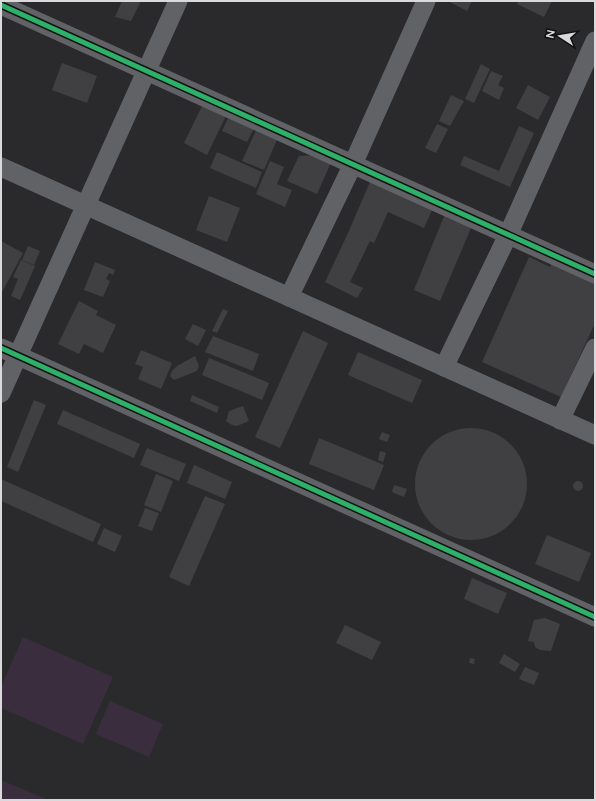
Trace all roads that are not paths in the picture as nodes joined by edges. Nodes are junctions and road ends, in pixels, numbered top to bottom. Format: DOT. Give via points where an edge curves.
graph roads {
  1 [pos="178,1"];
  2 [pos="426,1"];
  3 [pos="1,5"];
  4 [pos="595,41"];
  5 [pos="146,71"];
  6 [pos="352,164"];
  7 [pos="1,167"];
  8 [pos="86,205"];
  9 [pos="508,235"];
  10 [pos="595,274"];
  11 [pos="289,297"];
  12 [pos="1,348"];
  13 [pos="595,348"];
  14 [pos="18,356"];
  15 [pos="444,367"];
  16 [pos="1,393"];
  17 [pos="560,420"];
  18 [pos="595,435"];
  19 [pos="595,617"];
  1 -- 5 [label="street"];
  2 -- 6 [label="street"];
  3 -- 5 [label="street"];
  4 -- 9 [label="street"];
  5 -- 6 [label="street"];
  5 -- 8 [label="street"];
  6 -- 9 [label="street"];
  6 -- 11 [label="street"];
  7 -- 8 [label="street"];
  8 -- 11 [label="street"];
  8 -- 14 [label="street"];
  9 -- 10 [label="street"];
  9 -- 15 [label="street"];
  11 -- 15 [label="street"];
  12 -- 14 [label="street"];
  13 -- 17 [label="street"];
  14 -- 16 [label="street"];
  14 -- 19 [label="street"];
  15 -- 17 [label="street"];
  17 -- 18 [label="street"];
}
